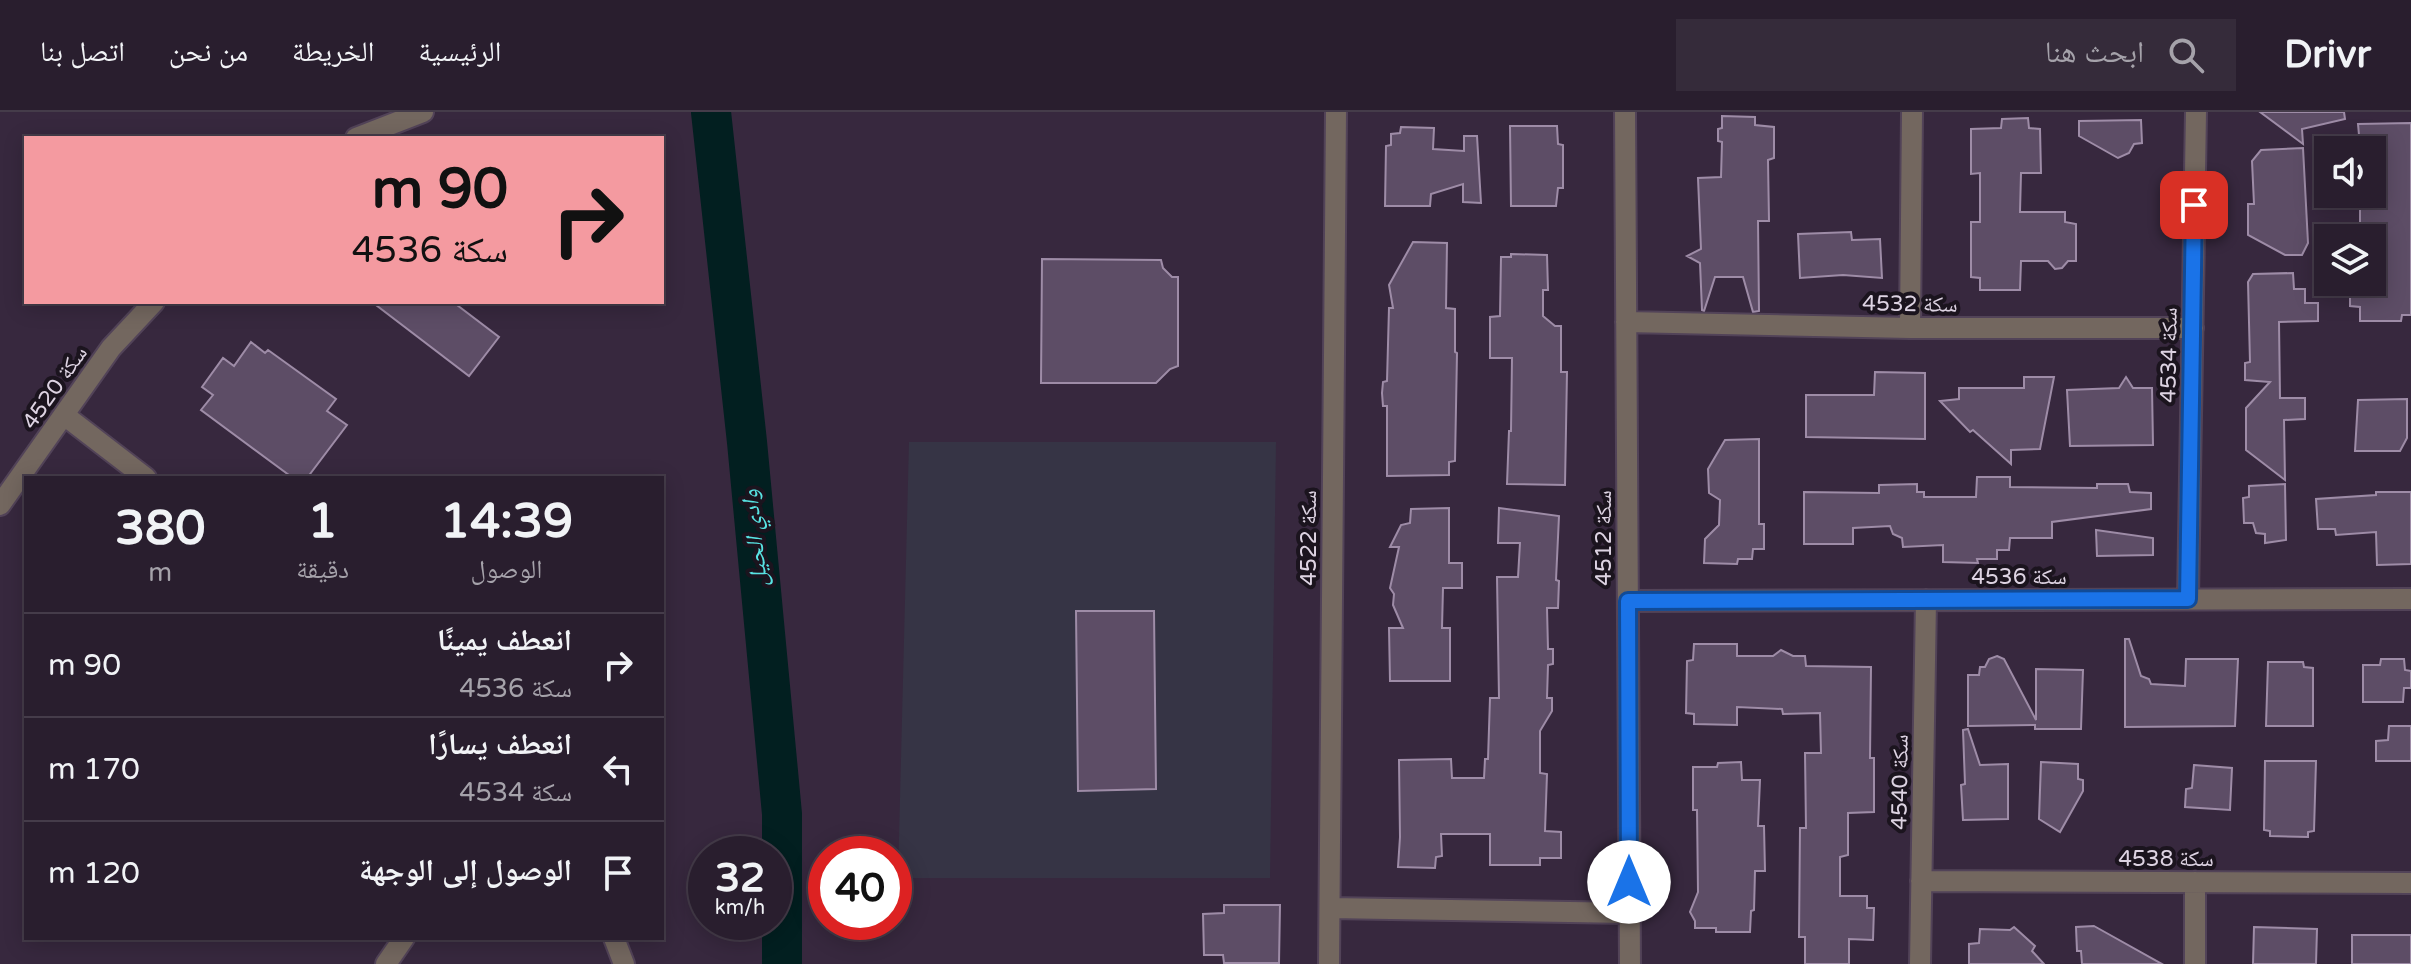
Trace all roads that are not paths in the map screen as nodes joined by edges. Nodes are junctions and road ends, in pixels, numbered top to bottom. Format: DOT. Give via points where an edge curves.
graph roads {
  1 [pos="423,112"];
  2 [pos="1336,112"];
  3 [pos="1625,112"];
  4 [pos="1912,112"];
  5 [pos="2196,112"];
  6 [pos="361,136"];
  7 [pos="152,304"];
  8 [pos="1626,322"];
  9 [pos="1910,328"];
  10 [pos="2193,328"];
  11 [pos="64,415"];
  12 [pos="143,476"];
  13 [pos="0,505"];
  14 [pos="2188,599"];
  15 [pos="2411,599"];
  16 [pos="1926,600"];
  17 [pos="1628,601"];
  18 [pos="1921,881"];
  19 [pos="2195,882"];
  20 [pos="2411,883"];
  21 [pos="1330,908"];
  22 [pos="1629,913"];
  23 [pos="403,940"];
  24 [pos="615,940"];
  25 [pos="386,964"];
  26 [pos="624,964"];
  27 [pos="1329,964"];
  28 [pos="1630,964"];
  29 [pos="1920,964"];
  30 [pos="2195,964"];
  1 -- 6 [label="street"];
  2 -- 21 [label="street, سكة 4522"];
  3 -- 8 [label="street, سكة 4512"];
  4 -- 9 [label="street"];
  5 -- 10 [label="street, سكة 4534"];
  7 -- 11 [label="street, سكة 4520" via="111,348"];
  8 -- 9 [label="street, سكة 4532"];
  8 -- 17 [label="street, سكة 4512"];
  9 -- 10 [label="street, سكة 4532"];
  10 -- 14 [label="street, سكة 4534"];
  11 -- 12 [label="street"];
  11 -- 13 [label="street, سكة 4520"];
  14 -- 15 [label="street, سكة 4536"];
  14 -- 16 [label="street, سكة 4536"];
  16 -- 17 [label="street, سكة 4536"];
  16 -- 18 [label="street, سكة 4540"];
  17 -- 22 [label="street, سكة 4512"];
  18 -- 19 [label="street, سكة 4538"];
  18 -- 29 [label="street, سكة 4540"];
  19 -- 20 [label="street, سكة 4538"];
  19 -- 30 [label="street"];
  21 -- 22 [label="street"];
  21 -- 27 [label="street, سكة 4522"];
  22 -- 28 [label="street, سكة 4512"];
  23 -- 25 [label="street"];
  24 -- 26 [label="street"];
}
